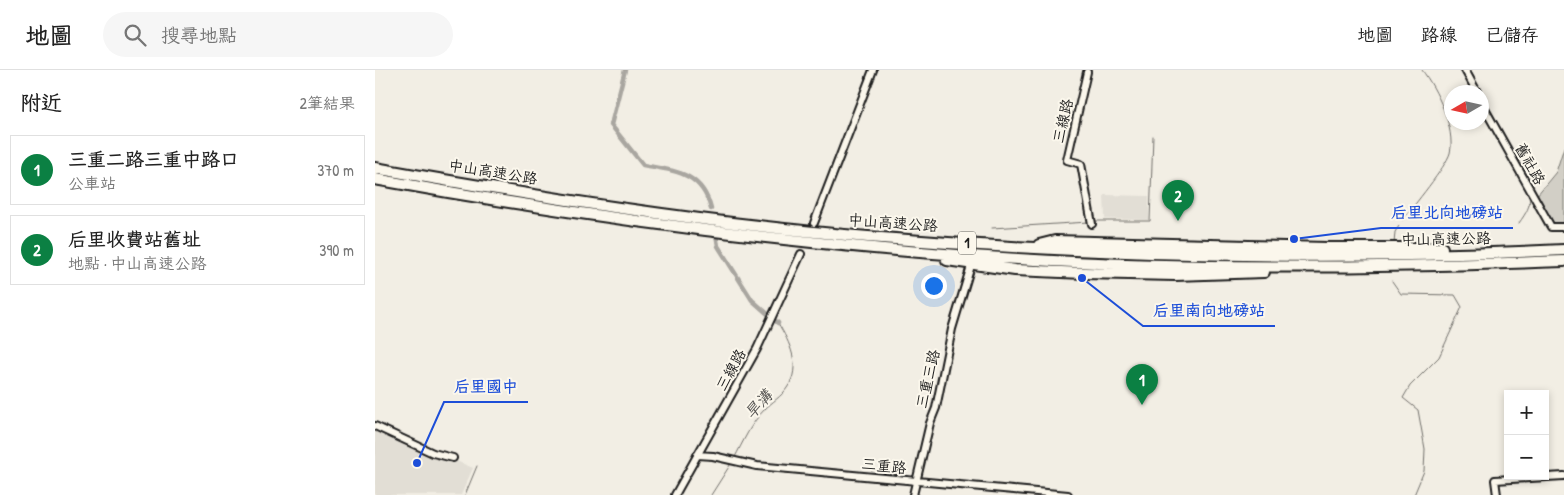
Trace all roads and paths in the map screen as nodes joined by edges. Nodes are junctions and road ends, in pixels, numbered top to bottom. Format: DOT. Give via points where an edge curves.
graph roads {
  1 [pos="873,70"];
  2 [pos="1465,70"];
  3 [pos="1087,72"];
  4 [pos="1473,85"];
  5 [pos="1489,116"];
  6 [pos="375,168"];
  7 [pos="375,179"];
  8 [pos="814,223"];
  9 [pos="1093,224"];
  10 [pos="1564,228"];
  11 [pos="1564,250"];
  12 [pos="801,254"];
  13 [pos="1564,261"];
  14 [pos="970,269"];
  15 [pos="375,426"];
  16 [pos="697,455"];
  17 [pos="453,458"];
  18 [pos="1564,476"];
  19 [pos="915,482"];
  20 [pos="675,495"];
  21 [pos="913,495"];
  22 [pos="1068,495"];
  23 [pos="1497,495"];
  1 -- 8 [label="street"];
  2 -- 4 [label="street"];
  3 -- 9 [label="street, 三線路" via="1067,160 1081,164"];
  5 -- 10 [label="street, 舊社路" via="1551,227"];
  6 -- 11 [label="highway, 中山高速公路 / 1" via="694,218 868,237 1027,248 1308,257"];
  7 -- 13 [label="highway, 中山高速公路 / 1" via="645,223 1018,260 1307,266"];
  12 -- 16 [label="street, 三線路" via="757,349"];
  14 -- 19 [label="street, 三重三路"];
  15 -- 17 [label="street" via="433,453"];
  16 -- 19 [label="street, 三重路" via="757,466"];
  16 -- 20 [label="street, 三線路"];
  18 -- 23 [label="street" via="1495,480"];
  19 -- 21 [label="street, 三重三路"];
  19 -- 22 [label="street, 三重路"];
}
